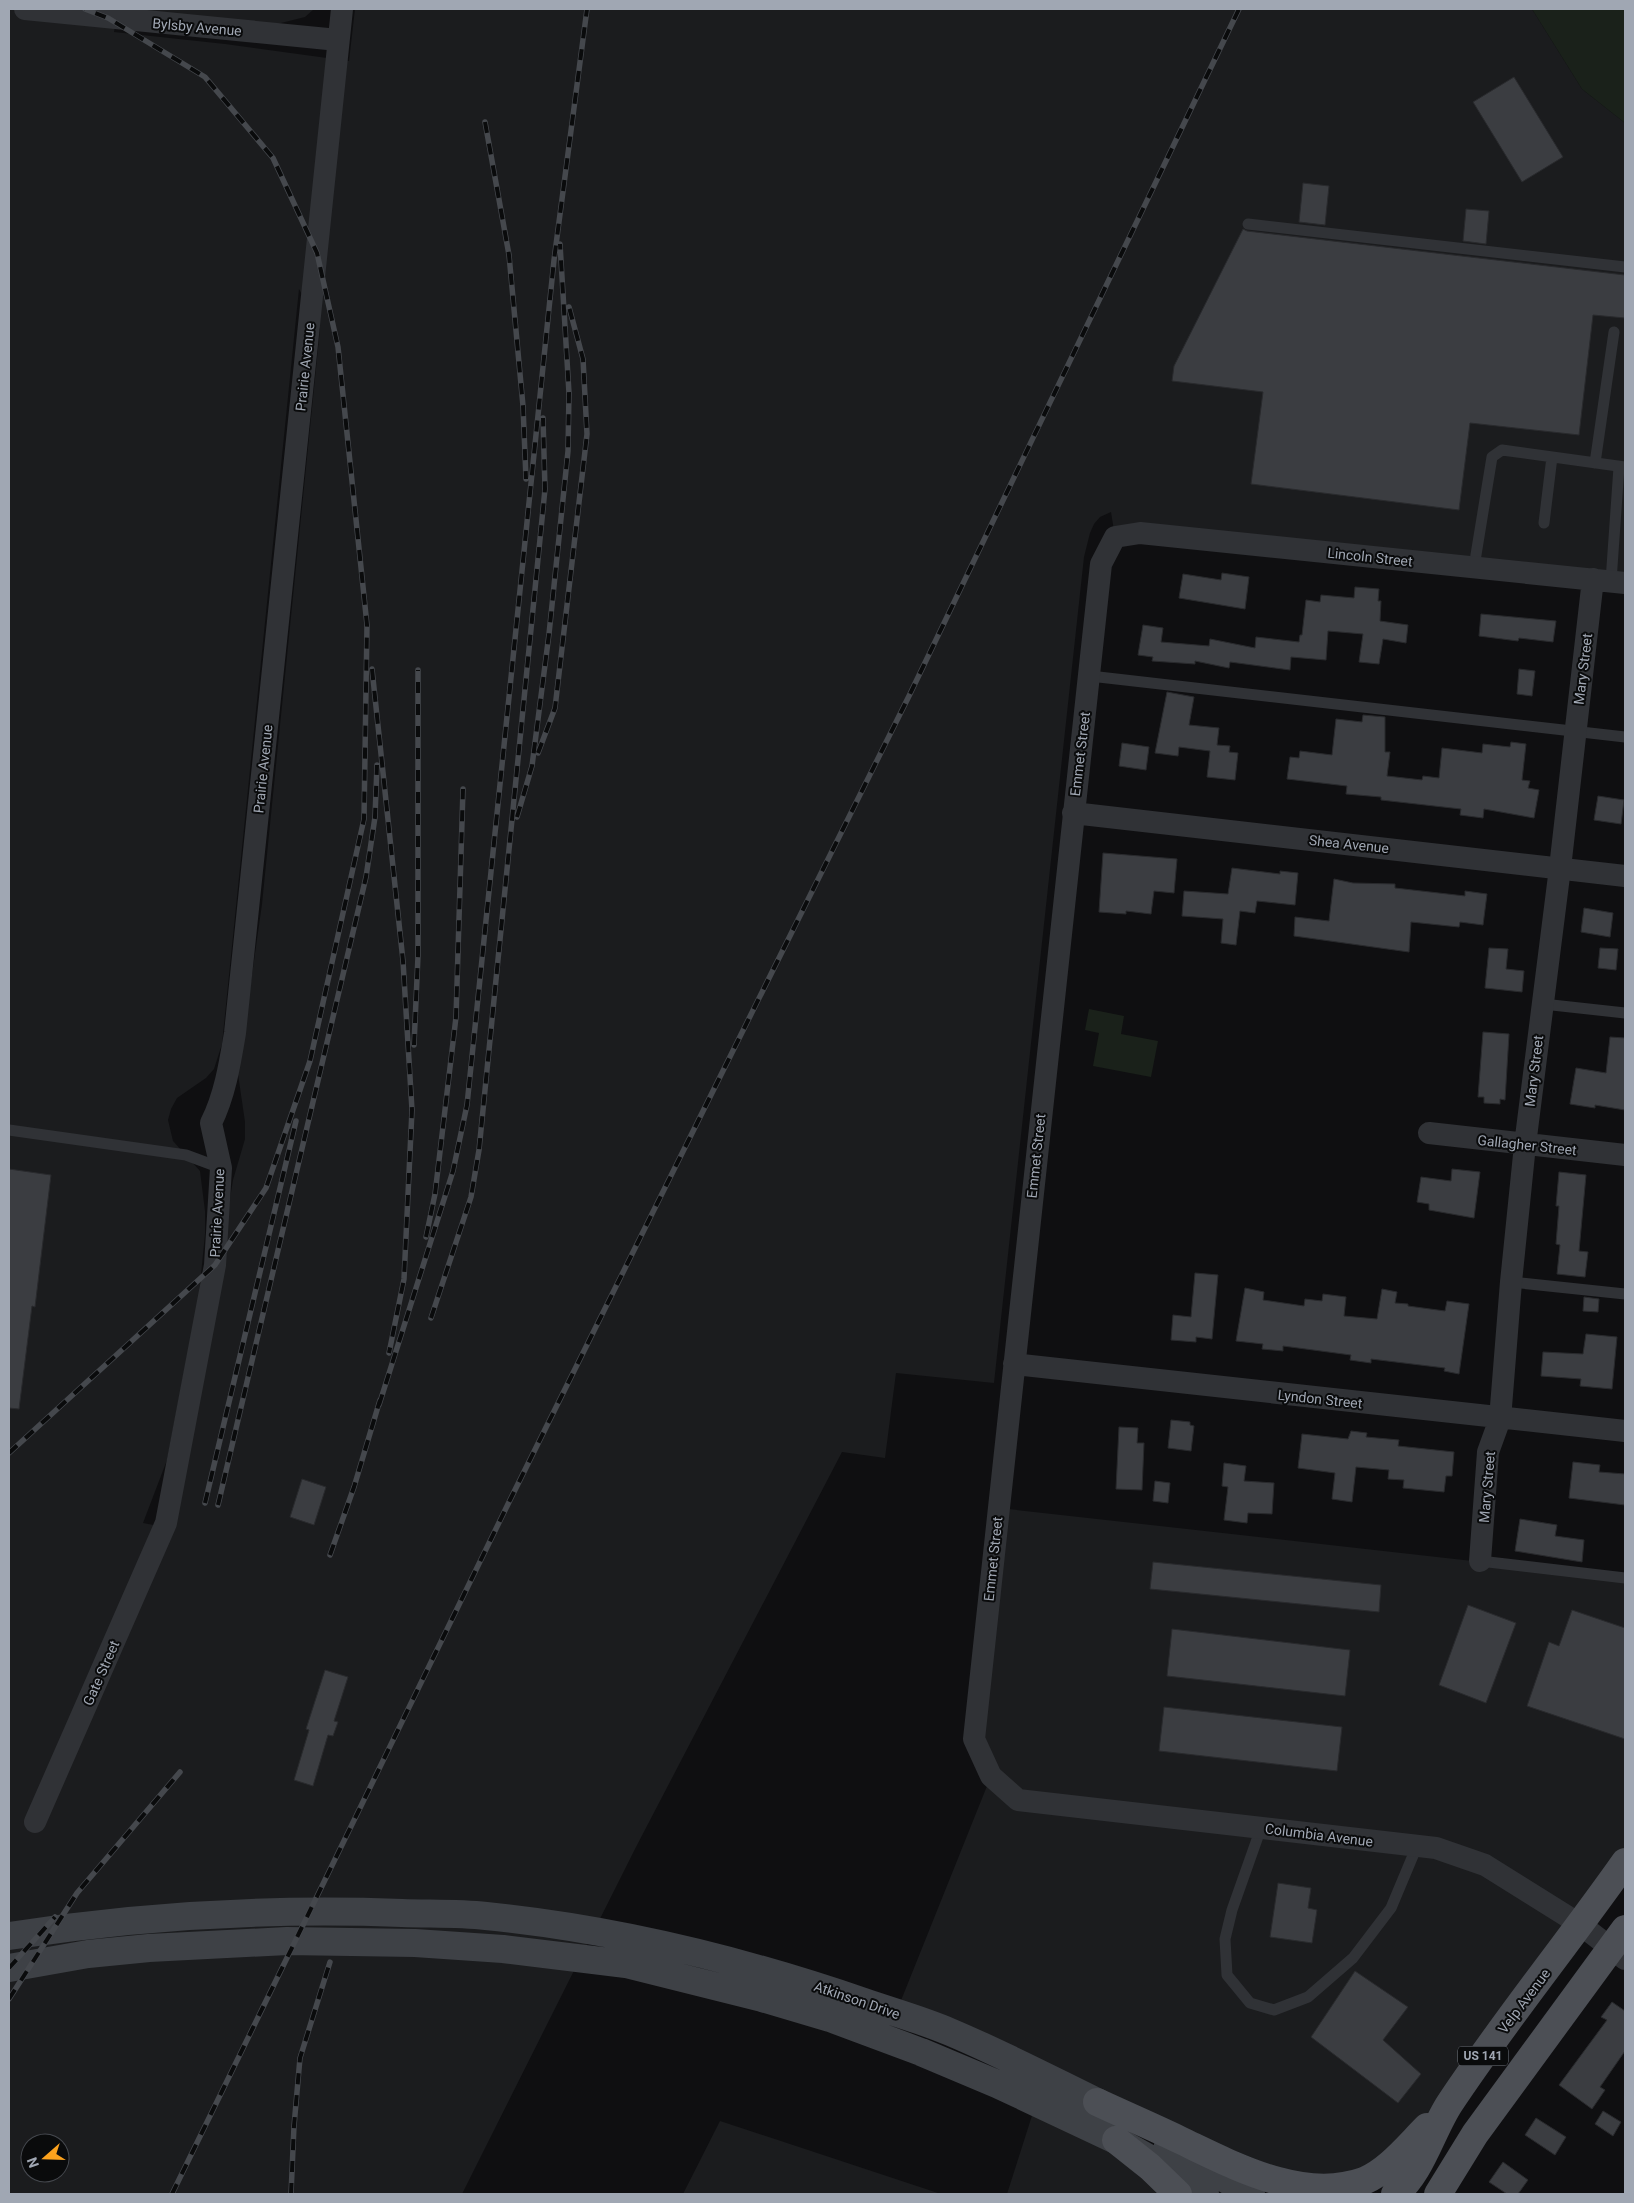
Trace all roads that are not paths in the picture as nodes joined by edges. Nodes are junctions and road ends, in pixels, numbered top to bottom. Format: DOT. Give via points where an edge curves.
graph roads {
  1 [pos="26,9"];
  2 [pos="342,9"];
  3 [pos="338,40"];
  4 [pos="1248,224"];
  5 [pos="1625,267"];
  6 [pos="1614,332"];
  7 [pos="1552,457"];
  8 [pos="1595,463"];
  9 [pos="1622,467"];
  10 [pos="1544,523"];
  11 [pos="1115,537"];
  12 [pos="1474,567"];
  13 [pos="1610,581"];
  14 [pos="1090,676"];
  15 [pos="1575,732"];
  16 [pos="1625,737"];
  17 [pos="1073,813"];
  18 [pos="1560,868"];
  19 [pos="1625,876"];
  20 [pos="1543,1004"];
  21 [pos="1625,1013"];
  22 [pos="9,1130"];
  23 [pos="1429,1133"];
  24 [pos="1525,1145"];
  25 [pos="1625,1155"];
  26 [pos="221,1168"];
  27 [pos="1511,1282"];
  28 [pos="1625,1294"];
  29 [pos="1014,1364"];
  30 [pos="1500,1419"];
  31 [pos="1625,1431"];
  32 [pos="166,1523"];
  33 [pos="1480,1561"];
  34 [pos="1625,1578"];
  35 [pos="991,1776"];
  36 [pos="35,1822"];
  37 [pos="1261,1828"];
  38 [pos="1417,1846"];
  39 [pos="1625,1862"];
  40 [pos="1581,1925"];
  41 [pos="9,1936"];
  42 [pos="1621,1945"];
  43 [pos="9,1968"];
  44 [pos="1097,2102"];
  45 [pos="1449,2104"];
  46 [pos="1116,2140"];
  47 [pos="1178,2194"];
  48 [pos="1206,2194"];
  49 [pos="1251,2194"];
  50 [pos="1395,2194"];
  51 [pos="1438,2194"];
  1 -- 3 [label="street, Bylsby Avenue"];
  2 -- 3 [label="street, Prairie Avenue"];
  3 -- 26 [label="street, Prairie Avenue" via="235,1032 227,1076 211,1123"];
  4 -- 5 [label="lane"];
  6 -- 8 [label="lane"];
  7 -- 8 [label="lane"];
  7 -- 10 [label="lane"];
  7 -- 12 [label="lane" via="1502,450 1492,457"];
  8 -- 9 [label="lane"];
  9 -- 13 [label="lane"];
  11 -- 12 [label="street, Lincoln Street" via="1140,533"];
  11 -- 14 [label="street, Emmet Street" via="1101,564"];
  12 -- 13 [label="street, Lincoln Street"];
  13 -- 15 [label="street, Mary Street"];
  14 -- 15 [label="lane"];
  14 -- 17 [label="street, Emmet Street"];
  15 -- 16 [label="lane"];
  15 -- 18 [label="street, Mary Street"];
  17 -- 18 [label="street, Shea Avenue"];
  17 -- 29 [label="street, Emmet Street"];
  18 -- 19 [label="street, Shea Avenue"];
  18 -- 20 [label="street, Mary Street"];
  20 -- 21 [label="lane"];
  20 -- 24 [label="street, Mary Street"];
  22 -- 26 [label="lane" via="186,1155"];
  23 -- 24 [label="street, Gallagher Street"];
  24 -- 25 [label="street, Gallagher Street"];
  24 -- 27 [label="street, Mary Street"];
  26 -- 32 [label="street, Prairie Avenue" via="215,1265"];
  27 -- 28 [label="lane"];
  27 -- 30 [label="street, Mary Street"];
  29 -- 30 [label="street, Lyndon Street"];
  29 -- 35 [label="street, Emmet Street" via="974,1739"];
  30 -- 31 [label="street, Lyndon Street"];
  30 -- 33 [label="street, Mary Street" via="1488,1452"];
  32 -- 36 [label="street, Gate Street"];
  33 -- 34 [label="lane"];
  35 -- 37 [label="street, Columbia Avenue" via="1018,1800"];
  37 -- 38 [label="street, Columbia Avenue"];
  37 -- 38 [label="lane" via="1225,1939 1227,1975 1250,2003 1274,2010 1308,1997 1353,1958 1391,1908"];
  38 -- 40 [label="street, Columbia Avenue" via="1436,1848 1485,1865"];
  39 -- 40 [label="main road, Velp Avenue / US 141"];
  40 -- 42 [label="street, Columbia Avenue"];
  40 -- 45 [label="main road, Velp Avenue / US 141"];
  41 -- 44 [label="street, Atkinson Drive" via="53,1929 221,1915 336,1911 485,1916 622,1935 754,1967 948,2031"];
  42 -- 51 [label="main road, US 141" via="1475,2134"];
  43 -- 46 [label="street, Atkinson Drive" via="88,1954 149,1948 287,1942 415,1943 503,1949 626,1964 830,2018 921,2052"];
  44 -- 45 [label="main road" via="1265,2179 1321,2191 1345,2188 1380,2172"];
  44 -- 49 [label="street, Atkinson Drive"];
  45 -- 50 [label="main road, Velp Avenue / US 141" via="1416,2166"];
  46 -- 47 [label="main road"];
  46 -- 48 [label="street, Atkinson Drive"];
}
